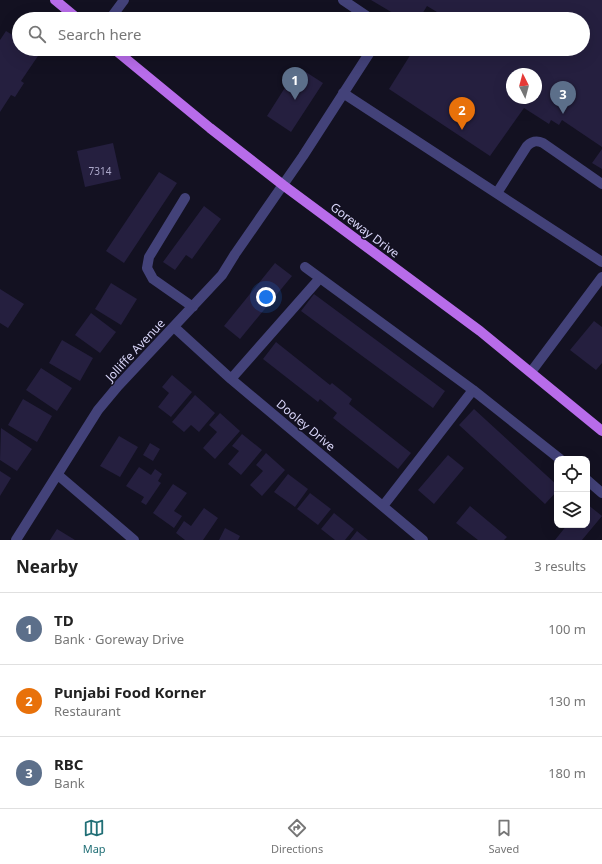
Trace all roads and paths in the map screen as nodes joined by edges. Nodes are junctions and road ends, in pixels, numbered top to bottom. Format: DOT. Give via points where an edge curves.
graph roads {
  1 [pos="55,0"];
  2 [pos="124,0"];
  3 [pos="343,0"];
  4 [pos="70,12"];
  5 [pos="115,12"];
  6 [pos="361,12"];
  7 [pos="123,56"];
  8 [pos="367,56"];
  9 [pos="343,94"];
  10 [pos="602,184"];
  11 [pos="283,185"];
  12 [pos="496,193"];
  13 [pos="185,198"];
  14 [pos="602,262"];
  15 [pos="305,266"];
  16 [pos="602,277"];
  17 [pos="320,278"];
  18 [pos="193,307"];
  19 [pos="174,327"];
  20 [pos="531,372"];
  21 [pos="231,379"];
  22 [pos="473,390"];
  23 [pos="602,430"];
  24 [pos="556,456"];
  25 [pos="58,475"];
  26 [pos="590,483"];
  27 [pos="602,493"];
  28 [pos="383,506"];
  29 [pos="16,540"];
  30 [pos="134,540"];
  31 [pos="423,540"];
  1 -- 4 [label="main road"];
  2 -- 5 [label="street"];
  3 -- 6 [label="street"];
  7 -- 11 [label="main road, Goreway Drive"];
  8 -- 9 [label="street, Jolliffe Avenue"];
  9 -- 11 [label="street, Jolliffe Avenue"];
  9 -- 12 [label="street"];
  10 -- 12 [label="street" via="543,143 533,141"];
  11 -- 18 [label="street, Jolliffe Avenue" via="222,275"];
  11 -- 20 [label="main road, Goreway Drive" via="480,331"];
  12 -- 14 [label="street"];
  13 -- 18 [label="street" via="149,257 147,268 153,279"];
  15 -- 17 [label="street"];
  16 -- 20 [label="street"];
  17 -- 21 [label="street"];
  17 -- 22 [label="street"];
  18 -- 19 [label="street, Jolliffe Avenue"];
  19 -- 21 [label="street, Dooley Drive"];
  19 -- 25 [label="street, Jolliffe Avenue" via="98,410"];
  20 -- 23 [label="main road, Goreway Drive"];
  21 -- 28 [label="street, Dooley Drive"];
  22 -- 24 [label="street"];
  22 -- 28 [label="street"];
  25 -- 29 [label="street, Jolliffe Avenue"];
  25 -- 30 [label="street"];
  26 -- 27 [label="street"];
  28 -- 31 [label="street, Dooley Drive"];
}
